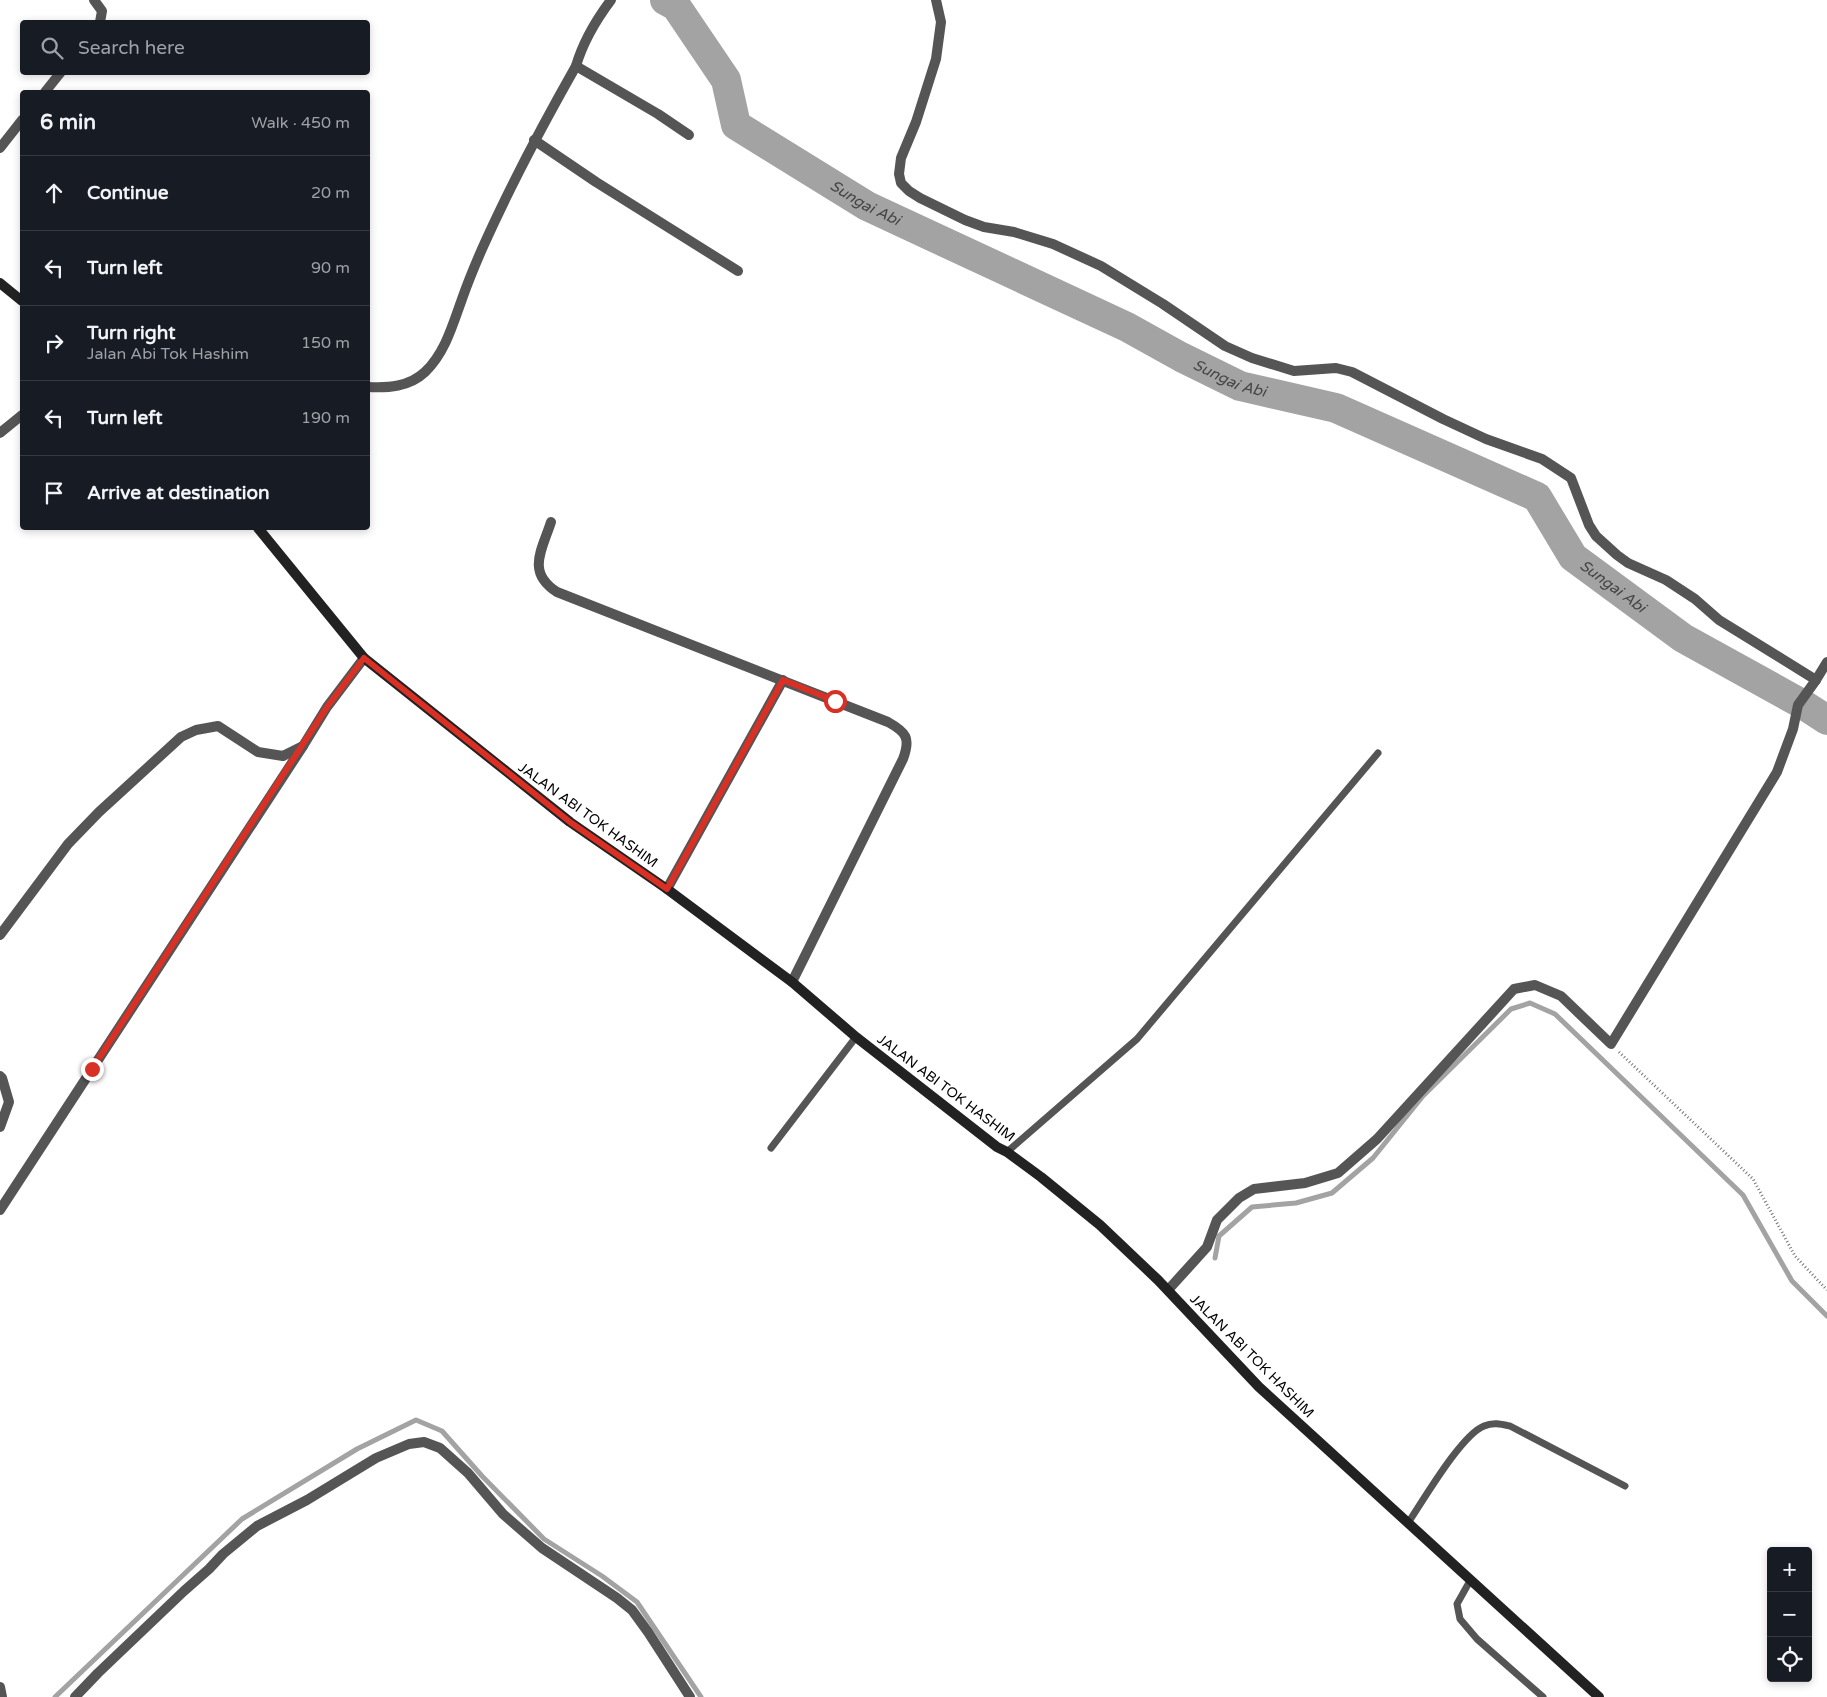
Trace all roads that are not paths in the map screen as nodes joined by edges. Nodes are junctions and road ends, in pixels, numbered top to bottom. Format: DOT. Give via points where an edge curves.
graph roads {
  1 [pos="94,0"];
  2 [pos="611,0"];
  3 [pos="936,0"];
  4 [pos="100,20"];
  5 [pos="576,66"];
  6 [pos="59,75"];
  7 [pos="47,90"];
  8 [pos="20,123"];
  9 [pos="689,135"];
  10 [pos="534,140"];
  11 [pos="0,148"];
  12 [pos="738,271"];
  13 [pos="0,284"];
  14 [pos="20,299"];
  15 [pos="370,387"];
  16 [pos="20,417"];
  17 [pos="0,433"];
  18 [pos="551,522"];
  19 [pos="260,530"];
  20 [pos="364,658"];
  21 [pos="1827,662"];
  22 [pos="783,680"];
  23 [pos="1814,682"];
  24 [pos="303,746"];
  25 [pos="1378,753"];
  26 [pos="667,889"];
  27 [pos="0,935"];
  28 [pos="792,982"];
  29 [pos="856,1037"];
  30 [pos="0,1076"];
  31 [pos="0,1127"];
  32 [pos="771,1148"];
  33 [pos="1006,1152"];
  34 [pos="0,1210"];
  35 [pos="1168,1290"];
  36 [pos="1625,1486"];
  37 [pos="1408,1523"];
  38 [pos="1471,1579"];
  39 [pos="0,1687"];
  40 [pos="2,1697"];
  41 [pos="75,1697"];
  42 [pos="690,1697"];
  43 [pos="1543,1697"];
  44 [pos="1599,1697"];
  1 -- 4 [label="street" via="102,11"];
  2 -- 5 [label="street" via="592,29"];
  3 -- 23 [label="street" via="941,22 936,59 901,158 901,183 910,191 975,223 1053,244 1094,263 1225,346 1252,358 1294,371 1336,368 1352,372 1442,420 1542,459 1571,478 1593,530 1600,541 1617,555 1666,580 1732,629"];
  5 -- 9 [label="street"];
  5 -- 10 [label="street"];
  6 -- 7 [label="street"];
  8 -- 11 [label="street"];
  10 -- 12 [label="street"];
  10 -- 15 [label="street" via="489,233 444,347 435,362 423,374 400,386"];
  13 -- 14 [label="main road"];
  16 -- 17 [label="street"];
  18 -- 22 [label="street" via="538,561 540,576 557,592"];
  19 -- 20 [label="main road, JALAN ABI TOK HASHIM"];
  20 -- 24 [label="street"];
  20 -- 26 [label="main road, JALAN ABI TOK HASHIM" via="570,822"];
  21 -- 23 [label="street"];
  22 -- 26 [label="street"];
  22 -- 28 [label="street" via="888,722 904,733 907,740 903,759"];
  23 -- 35 [label="street" via="1798,705 1777,772 1611,1044 1561,996 1535,985 1514,989 1377,1139 1338,1173 1305,1183 1254,1189 1239,1198 1217,1220 1207,1247"];
  24 -- 27 [label="street" via="282,756 258,752 218,726 181,737 68,844"];
  24 -- 34 [label="street"];
  25 -- 33 [label="lane" via="1137,1040"];
  26 -- 28 [label="main road, JALAN ABI TOK HASHIM"];
  28 -- 29 [label="main road, JALAN ABI TOK HASHIM"];
  29 -- 32 [label="lane"];
  29 -- 33 [label="main road, JALAN ABI TOK HASHIM"];
  30 -- 31 [label="street" via="9,1102"];
  33 -- 35 [label="main road, JALAN ABI TOK HASHIM" via="1100,1225"];
  35 -- 37 [label="main road, JALAN ABI TOK HASHIM" via="1259,1387"];
  36 -- 37 [label="lane" via="1510,1426 1496,1423 1483,1426 1458,1449"];
  37 -- 38 [label="main road, JALAN ABI TOK HASHIM"];
  38 -- 43 [label="lane" via="1458,1604 1460,1618 1477,1639"];
  38 -- 44 [label="main road, JALAN ABI TOK HASHIM"];
  39 -- 40 [label="street"];
  41 -- 42 [label="street" via="223,1554 257,1526 376,1458 409,1444 424,1442 440,1448 468,1473 503,1514 542,1548 632,1610"];
}
